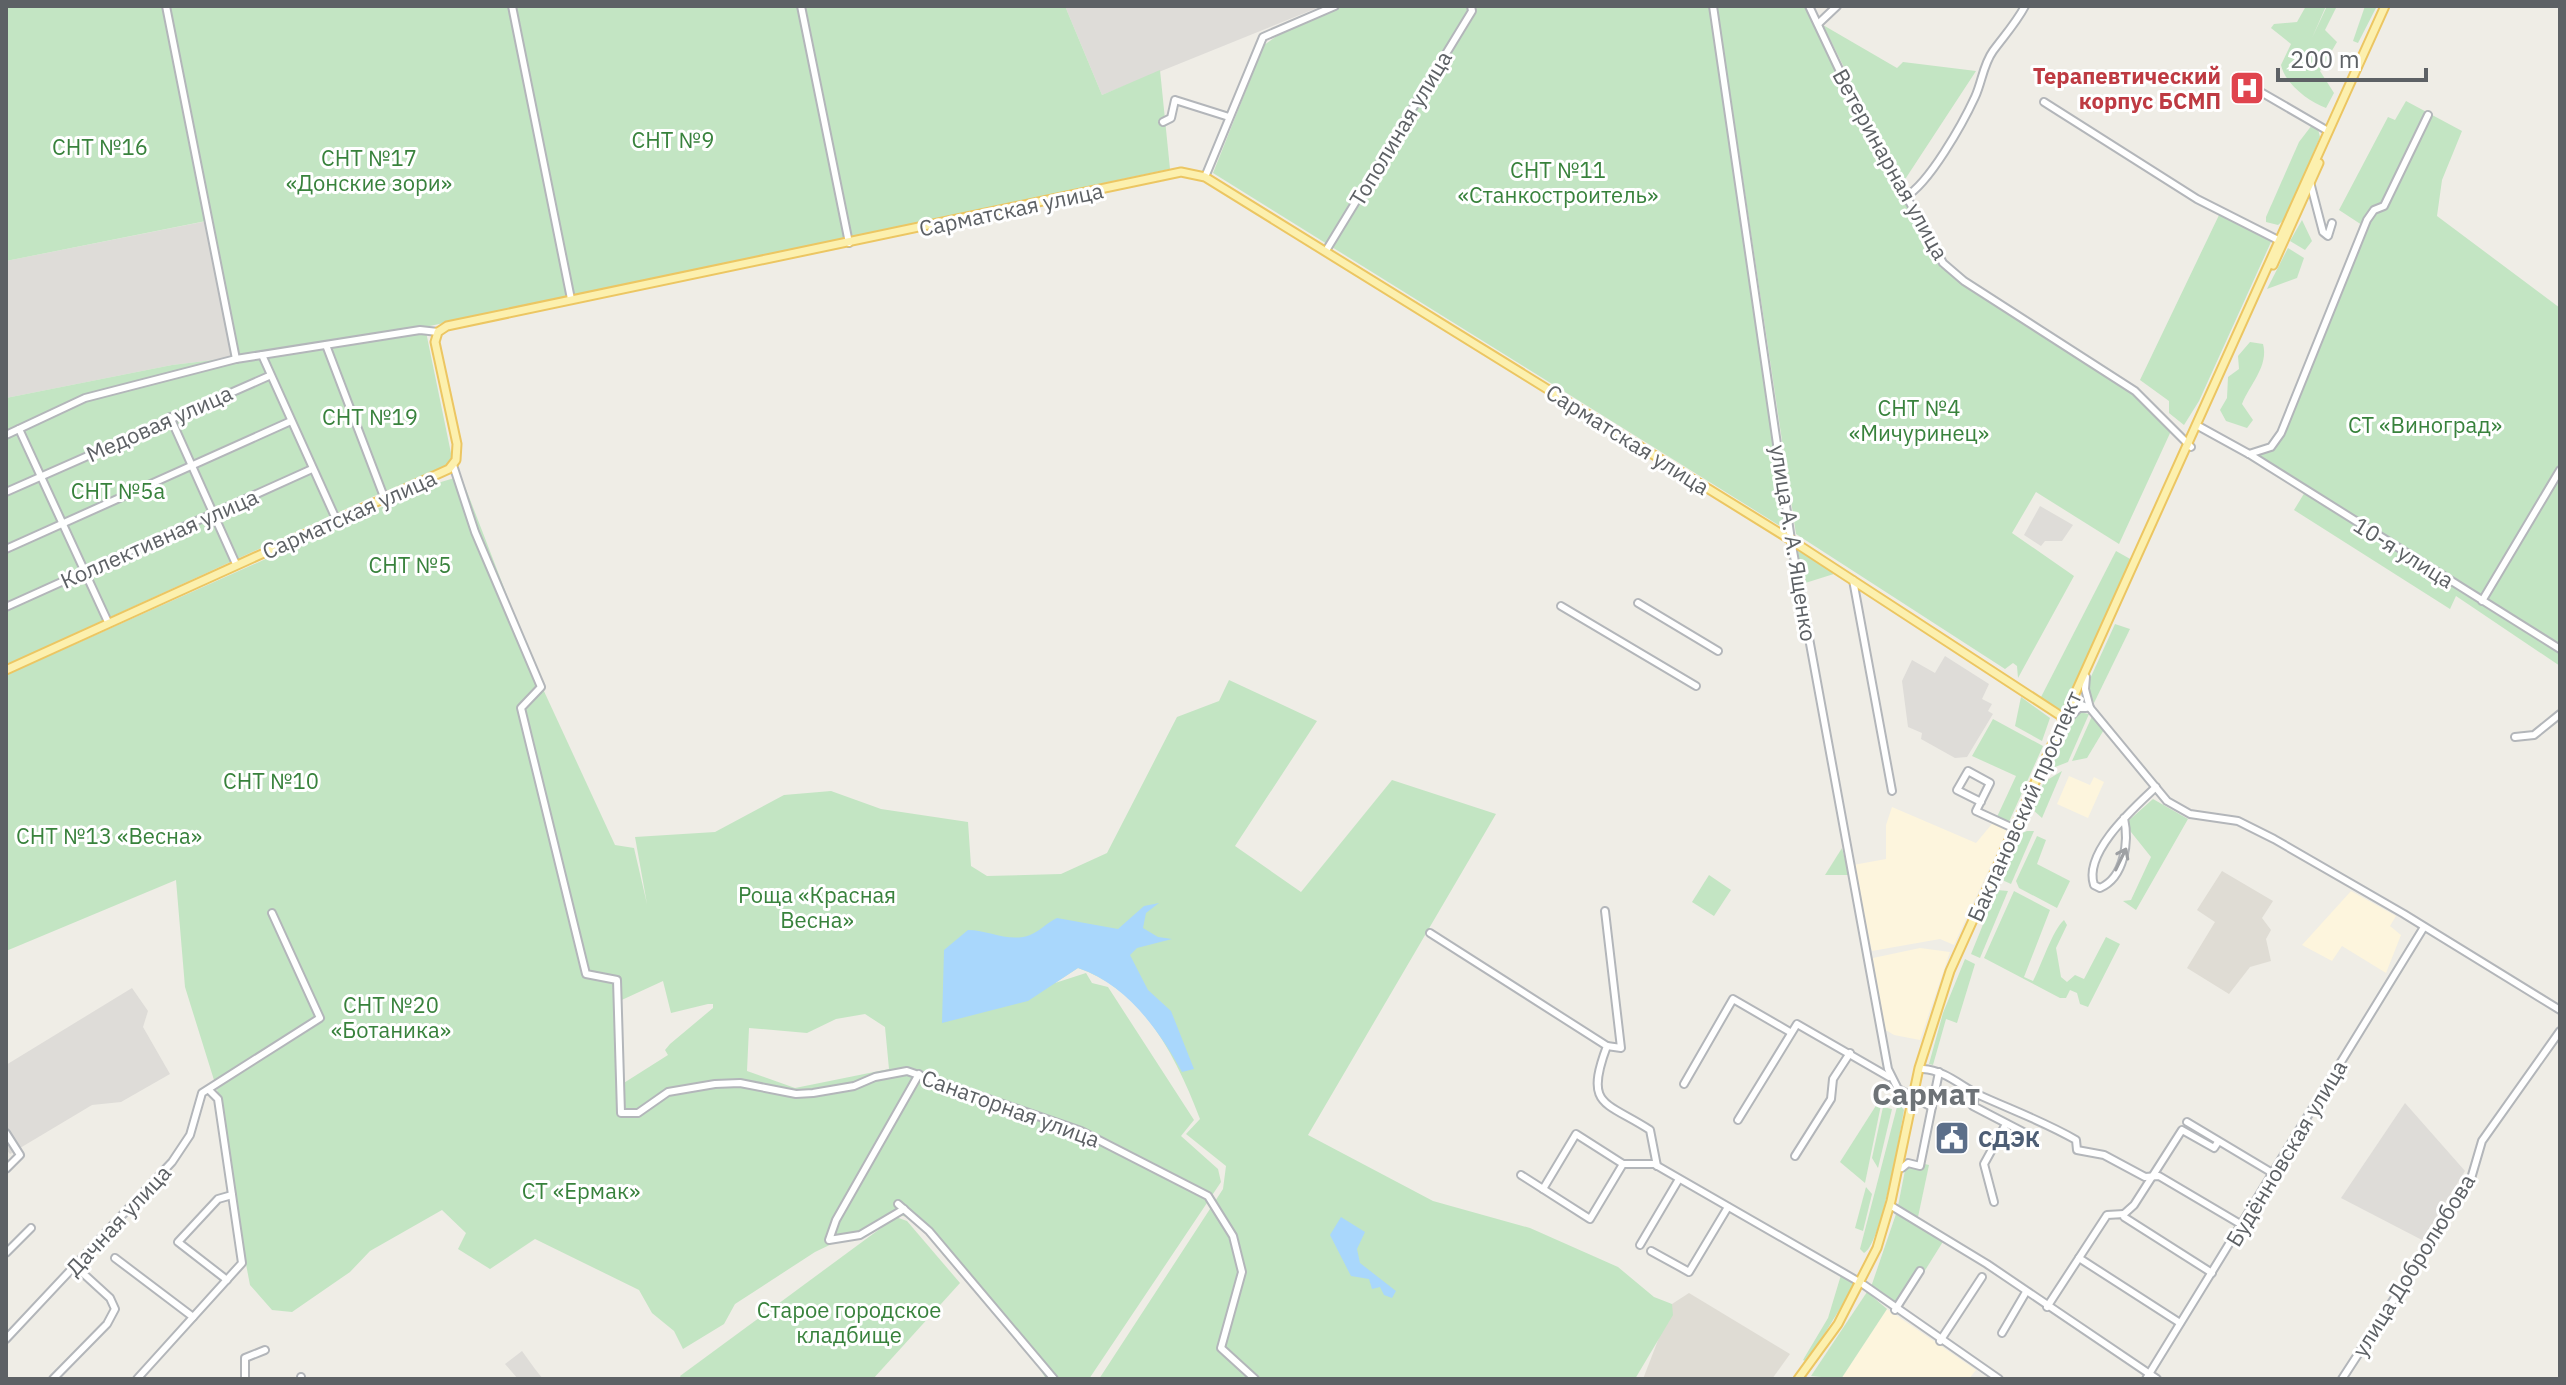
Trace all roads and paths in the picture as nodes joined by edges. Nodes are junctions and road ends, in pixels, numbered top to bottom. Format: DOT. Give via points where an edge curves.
graph roads {
  1 [pos="166,6"];
  2 [pos="512,6"];
  3 [pos="801,6"];
  4 [pos="1335,6"];
  5 [pos="1471,6"];
  6 [pos="1713,6"];
  7 [pos="1809,6"];
  8 [pos="1837,6"];
  9 [pos="2025,6"];
  10 [pos="2388,6"];
  11 [pos="1818,24"];
  12 [pos="2259,91"];
  13 [pos="2044,102"];
  14 [pos="2428,115"];
  15 [pos="1229,117"];
  16 [pos="1163,122"];
  17 [pos="2328,131"];
  18 [pos="1205,177"];
  19 [pos="2310,182"];
  20 [pos="1905,197"];
  21 [pos="2332,223"];
  22 [pos="2281,241"];
  23 [pos="849,243"];
  24 [pos="1327,249"];
  25 [pos="571,299"];
  26 [pos="438,332"];
  27 [pos="326,345"];
  28 [pos="262,355"];
  29 [pos="236,359"];
  30 [pos="269,376"];
  31 [pos="170,417"];
  32 [pos="291,421"];
  33 [pos="2200,427"];
  34 [pos="19,429"];
  35 [pos="6,435"];
  36 [pos="2190,445"];
  37 [pos="2249,454"];
  38 [pos="453,465"];
  39 [pos="192,466"];
  40 [pos="312,469"];
  41 [pos="2560,470"];
  42 [pos="41,476"];
  43 [pos="6,492"];
  44 [pos="384,497"];
  45 [pos="213,514"];
  46 [pos="336,519"];
  47 [pos="63,524"];
  48 [pos="1791,540"];
  49 [pos="6,549"];
  50 [pos="236,564"];
  51 [pos="85,572"];
  52 [pos="1853,580"];
  53 [pos="2482,601"];
  54 [pos="1638,603"];
  55 [pos="1561,606"];
  56 [pos="6,607"];
  57 [pos="108,622"];
  58 [pos="2560,649"];
  59 [pos="1718,651"];
  60 [pos="6,670"];
  61 [pos="2086,677"];
  62 [pos="1696,686"];
  63 [pos="2073,702"];
  64 [pos="2090,708"];
  65 [pos="2560,714"];
  66 [pos="2065,719"];
  67 [pos="2515,737"];
  68 [pos="2156,787"];
  69 [pos="1892,791"];
  70 [pos="1981,802"];
  71 [pos="2124,818"];
  72 [pos="2013,828"];
  73 [pos="1605,911"];
  74 [pos="272,913"];
  75 [pos="2424,927"];
  76 [pos="1430,933"];
  77 [pos="1961,951"];
  78 [pos="2560,1010"];
  79 [pos="2560,1031"];
  80 [pos="1790,1032"];
  81 [pos="1607,1046"];
  82 [pos="1850,1053"];
  83 [pos="1923,1069"];
  84 [pos="1939,1072"];
  85 [pos="919,1074"];
  86 [pos="1889,1077"];
  87 [pos="1684,1084"];
  88 [pos="209,1090"];
  89 [pos="1976,1093"];
  90 [pos="1914,1099"];
  91 [pos="1932,1107"];
  92 [pos="1738,1120"];
  93 [pos="2187,1122"];
  94 [pos="2006,1124"];
  95 [pos="6,1133"];
  96 [pos="2025,1133"];
  97 [pos="2218,1142"];
  98 [pos="1795,1156"];
  99 [pos="1623,1164"];
  100 [pos="1657,1166"];
  101 [pos="1902,1168"];
  102 [pos="6,1169"];
  103 [pos="2274,1174"];
  104 [pos="1521,1175"];
  105 [pos="2153,1176"];
  106 [pos="1679,1179"];
  107 [pos="1543,1189"];
  108 [pos="232,1195"];
  109 [pos="1994,1202"];
  110 [pos="1728,1207"];
  111 [pos="1893,1207"];
  112 [pos="2124,1214"];
  113 [pos="2242,1225"];
  114 [pos="31,1228"];
  115 [pos="1640,1245"];
  116 [pos="1651,1251"];
  117 [pos="6,1253"];
  118 [pos="115,1258"];
  119 [pos="2079,1258"];
  120 [pos="75,1266"];
  121 [pos="1920,1271"];
  122 [pos="2212,1273"];
  123 [pos="1982,1277"];
  124 [pos="227,1280"];
  125 [pos="1862,1284"];
  126 [pos="2026,1292"];
  127 [pos="2047,1307"];
  128 [pos="1895,1310"];
  129 [pos="193,1317"];
  130 [pos="2180,1323"];
  131 [pos="2002,1333"];
  132 [pos="6,1339"];
  133 [pos="1940,1341"];
  134 [pos="265,1350"];
  135 [pos="57,1377"];
  136 [pos="2148,1377"];
  137 [pos="137,1379"];
  138 [pos="245,1379"];
  139 [pos="1054,1379"];
  140 [pos="1255,1379"];
  141 [pos="1801,1379"];
  142 [pos="1999,1379"];
  143 [pos="2157,1379"];
  144 [pos="2342,1379"];
  1 -- 29 [label="street"];
  2 -- 25 [label="street"];
  3 -- 23 [label="street"];
  4 -- 15 [label="street" via="1263,37"];
  5 -- 24 [label="street, Тополиная улица"];
  6 -- 48 [label="street, улица А. А. Ященко"];
  7 -- 11 [label="street, Ветеринарная улица"];
  8 -- 11 [label="street"];
  9 -- 20 [label="street" via="1993,50 1963,119 1924,181"];
  10 -- 17 [label="main road"];
  10 -- 19 [label="main road"];
  11 -- 20 [label="street, Ветеринарная улица"];
  12 -- 17 [label="street"];
  13 -- 22 [label="street" via="2197,199"];
  14 -- 37 [label="street" via="2384,206 2367,220 2281,433 2271,447"];
  15 -- 16 [label="street" via="1175,100 1171,118"];
  15 -- 18 [label="street"];
  17 -- 22 [label="main road"];
  18 -- 23 [label="main road, Сарматская улица" via="1181,172"];
  18 -- 48 [label="main road, Сарматская улица"];
  19 -- 21 [label="street" via="2328,236"];
  19 -- 22 [label="main road"];
  20 -- 36 [label="street, Ветеринарная улица" via="1951,271 2122,381"];
  22 -- 33 [label="main road, Баклановский проспект"];
  22 -- 36 [label="main road, Баклановский проспект"];
  23 -- 25 [label="main road, Сарматская улица"];
  25 -- 26 [label="main road, Сарматская улица" via="453,323"];
  26 -- 27 [label="street" via="420,330"];
  26 -- 38 [label="main road, Сарматская улица" via="435,348 458,449"];
  27 -- 28 [label="street"];
  27 -- 44 [label="street"];
  28 -- 29 [label="street"];
  28 -- 30 [label="street"];
  29 -- 34 [label="street" via="85,398"];
  30 -- 31 [label="street, Медовая улица"];
  30 -- 32 [label="street"];
  31 -- 39 [label="street"];
  31 -- 42 [label="street, Медовая улица"];
  32 -- 39 [label="street"];
  32 -- 40 [label="street"];
  33 -- 36 [label="main road, Баклановский проспект"];
  33 -- 37 [label="street, 10-я улица"];
  34 -- 35 [label="street"];
  34 -- 42 [label="street"];
  36 -- 61 [label="main road, Баклановский проспект"];
  36 -- 63 [label="main road, Баклановский проспект"];
  37 -- 53 [label="street, 10-я улица"];
  38 -- 44 [label="main road, Сарматская улица"];
  38 -- 85 [label="street, Санаторная улица" via="475,532 541,687 521,708 586,974 617,980 621,1113 638,1113 668,1092 715,1084 740,1083 796,1094 907,1071"];
  39 -- 45 [label="street"];
  39 -- 47 [label="street"];
  40 -- 45 [label="street, Коллективная улица"];
  40 -- 46 [label="street"];
  41 -- 53 [label="street"];
  42 -- 43 [label="street, Медовая улица"];
  42 -- 47 [label="street"];
  44 -- 46 [label="main road, Сарматская улица"];
  45 -- 50 [label="street"];
  45 -- 51 [label="street, Коллективная улица"];
  46 -- 50 [label="main road, Сарматская улица"];
  47 -- 49 [label="street"];
  47 -- 51 [label="street"];
  48 -- 52 [label="main road, Сарматская улица"];
  48 -- 86 [label="street, улица А. А. Ященко"];
  50 -- 57 [label="main road, Сарматская улица"];
  51 -- 56 [label="street, Коллективная улица"];
  51 -- 57 [label="street"];
  52 -- 66 [label="main road, Сарматская улица"];
  52 -- 69 [label="street"];
  53 -- 58 [label="street, 10-я улица"];
  54 -- 59 [label="street"];
  55 -- 62 [label="street"];
  57 -- 60 [label="main road, Сарматская улица"];
  61 -- 63 [label="main road, Баклановский проспект"];
  61 -- 64 [label="street"];
  63 -- 64 [label="street"];
  63 -- 66 [label="main road, Баклановский проспект"];
  64 -- 66 [label="street" via="2079,708"];
  64 -- 68 [label="street"];
  65 -- 67 [label="street" via="2534,735"];
  66 -- 72 [label="main road, Баклановский проспект"];
  66 -- 77 [label="main road, Баклановский проспект"];
  68 -- 71 [label="street"];
  68 -- 75 [label="street" via="2180,810 2238,821"];
  70 -- 70 [label="street" via="1990,783 1968,771 1957,790"];
  70 -- 72 [label="street" via="1976,811"];
  71 -- 71 [label="street, one-way" via="2091,874 2100,888 2127,848"];
  72 -- 77 [label="main road, Баклановский проспект"];
  73 -- 81 [label="street" via="1621,1048"];
  74 -- 88 [label="street" via="320,1018"];
  75 -- 78 [label="street"];
  75 -- 103 [label="street, Будённовская улица"];
  76 -- 81 [label="street"];
  77 -- 83 [label="main road, Баклановский проспект"];
  77 -- 90 [label="main road, Баклановский проспект" via="1927,1037"];
  79 -- 144 [label="street, улица Добролюбова" via="2482,1141 2470,1182"];
  80 -- 82 [label="street" via="1797,1024"];
  80 -- 87 [label="street" via="1733,999"];
  80 -- 92 [label="street"];
  81 -- 100 [label="street" via="1595,1076 1598,1094 1614,1111 1650,1130"];
  82 -- 86 [label="street"];
  82 -- 98 [label="street" via="1833,1079 1831,1099"];
  83 -- 84 [label="street"];
  83 -- 90 [label="main road, Баклановский проспект"];
  84 -- 89 [label="street"];
  84 -- 91 [label="street"];
  85 -- 139 [label="street" via="829,1240 860,1235 901,1207 929,1231"];
  85 -- 140 [label="street, Санаторная улица" via="1081,1131 1208,1196 1233,1236 1242,1272 1221,1348"];
  86 -- 90 [label="street"];
  88 -- 108 [label="street" via="218,1099"];
  88 -- 120 [label="street, Дачная улица" via="202,1093 190,1135 172,1162"];
  89 -- 94 [label="street" via="1973,1106"];
  89 -- 105 [label="street" via="2050,1125 2076,1140 2077,1150 2104,1155 2145,1177"];
  90 -- 91 [label="street"];
  90 -- 101 [label="main road, Баклановский проспект"];
  90 -- 125 [label="main road, Баклановский проспект" via="1889,1206"];
  91 -- 101 [label="street" via="1920,1166 1908,1163"];
  93 -- 97 [label="street"];
  94 -- 96 [label="street"];
  94 -- 109 [label="street" via="1984,1164"];
  95 -- 102 [label="street" via="20,1155"];
  97 -- 103 [label="street"];
  97 -- 105 [label="street" via="2214,1148 2182,1130"];
  99 -- 100 [label="street"];
  99 -- 107 [label="street" via="1576,1134"];
  99 -- 107 [label="street" via="1590,1219"];
  100 -- 106 [label="street"];
  101 -- 111 [label="main road, Баклановский проспект"];
  103 -- 113 [label="street, Будённовская улица"];
  104 -- 107 [label="street"];
  105 -- 112 [label="street"];
  105 -- 113 [label="street"];
  106 -- 110 [label="street"];
  106 -- 115 [label="street"];
  108 -- 124 [label="street" via="242,1263"];
  108 -- 124 [label="street" via="218,1199 178,1242"];
  110 -- 116 [label="street" via="1689,1272"];
  110 -- 125 [label="street"];
  111 -- 125 [label="main road, Баклановский проспект" via="1881,1250"];
  111 -- 126 [label="street"];
  112 -- 119 [label="street" via="2107,1215"];
  112 -- 122 [label="street"];
  113 -- 122 [label="street, Будённовская улица"];
  114 -- 117 [label="street"];
  118 -- 129 [label="street"];
  119 -- 127 [label="street"];
  119 -- 130 [label="street"];
  120 -- 132 [label="street, Дачная улица"];
  120 -- 135 [label="street" via="115,1309"];
  121 -- 128 [label="street"];
  122 -- 130 [label="street, Будённовская улица"];
  123 -- 133 [label="street"];
  124 -- 129 [label="street"];
  125 -- 128 [label="street"];
  125 -- 141 [label="main road, Баклановский проспект" via="1841,1326"];
  126 -- 127 [label="street"];
  126 -- 131 [label="street"];
  127 -- 136 [label="street"];
  128 -- 133 [label="street"];
  129 -- 137 [label="street"];
  130 -- 136 [label="street, Будённовская улица"];
  133 -- 142 [label="street"];
  134 -- 138 [label="street" via="245,1358"];
  136 -- 143 [label="street"];
}
